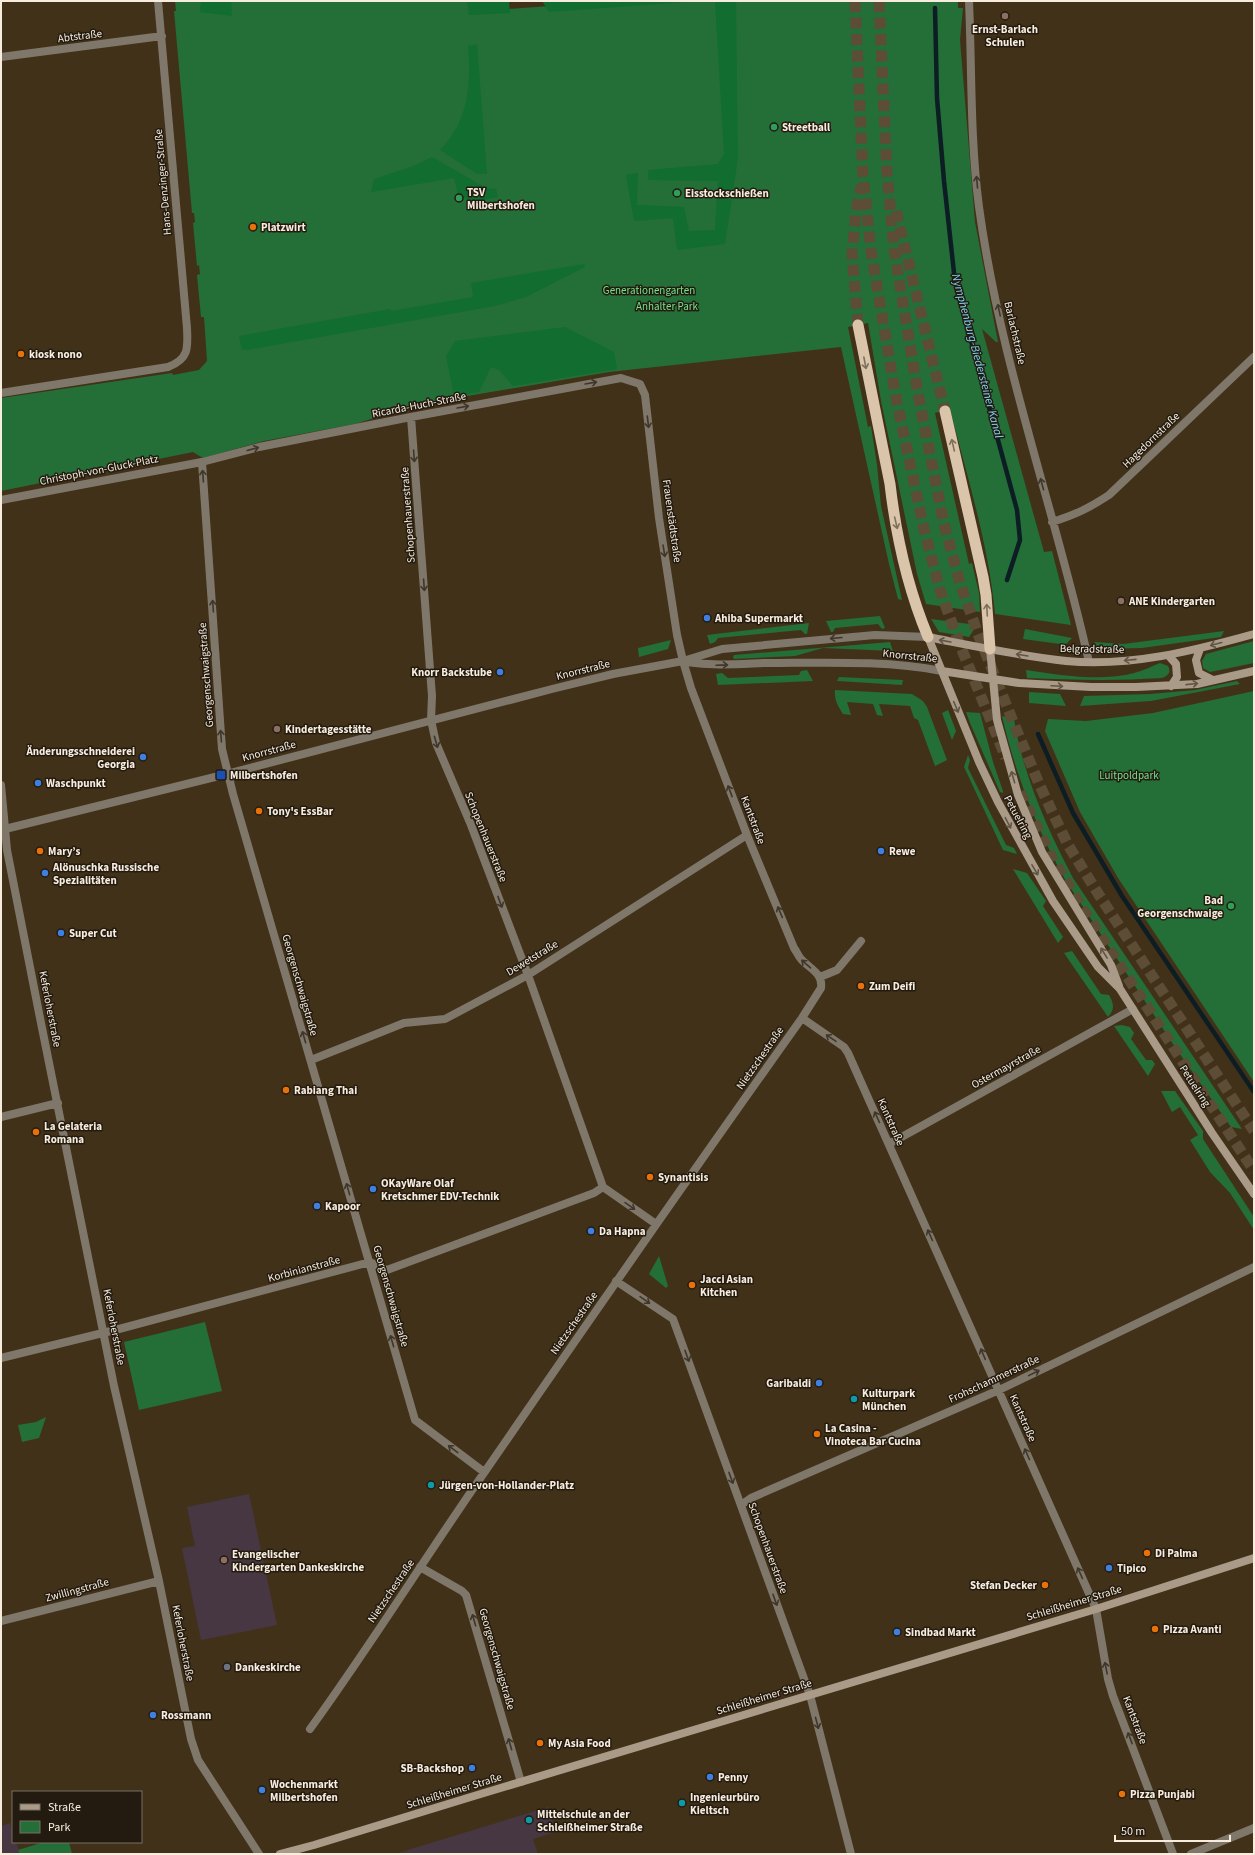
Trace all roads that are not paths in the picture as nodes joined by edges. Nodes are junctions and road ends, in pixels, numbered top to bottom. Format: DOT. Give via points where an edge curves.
graph roads {
  1 [pos="158,1"];
  2 [pos="969,1"];
  3 [pos="162,36"];
  4 [pos="1,57"];
  5 [pos="858,325"];
  6 [pos="1254,357"];
  7 [pos="640,384"];
  8 [pos="1,393"];
  9 [pos="945,411"];
  10 [pos="411,417"];
  11 [pos="202,462"];
  12 [pos="1,500"];
  13 [pos="1052,522"];
  14 [pos="1254,634"];
  15 [pos="928,638"];
  16 [pos="990,648"];
  17 [pos="1200,649"];
  18 [pos="1169,656"];
  19 [pos="683,661"];
  20 [pos="1089,662"];
  21 [pos="942,671"];
  22 [pos="1254,671"];
  23 [pos="992,680"];
  24 [pos="1213,680"];
  25 [pos="1171,686"];
  26 [pos="431,720"];
  27 [pos="227,774"];
  28 [pos="1,785"];
  29 [pos="3,830"];
  30 [pos="747,835"];
  31 [pos="861,941"];
  32 [pos="528,975"];
  33 [pos="820,977"];
  34 [pos="1120,989"];
  35 [pos="1133,1009"];
  36 [pos="802,1018"];
  37 [pos="311,1060"];
  38 [pos="58,1104"];
  39 [pos="1,1117"];
  40 [pos="889,1144"];
  41 [pos="603,1187"];
  42 [pos="1254,1194"];
  43 [pos="656,1224"];
  44 [pos="370,1262"];
  45 [pos="1254,1266"];
  46 [pos="616,1280"];
  47 [pos="104,1333"];
  48 [pos="1,1358"];
  49 [pos="999,1390"];
  50 [pos="484,1472"];
  51 [pos="741,1505"];
  52 [pos="1254,1558"];
  53 [pos="420,1567"];
  54 [pos="159,1581"];
  55 [pos="1096,1609"];
  56 [pos="1,1621"];
  57 [pos="810,1695"];
  58 [pos="310,1729"];
  59 [pos="521,1782"];
  60 [pos="1254,1828"];
  61 [pos="259,1854"];
  62 [pos="280,1854"];
  63 [pos="852,1854"];
  64 [pos="1173,1854"];
  65 [pos="1191,1854"];
  1 -- 3 [label="street, Hans-Denzinger-Straße"];
  13 -- 2 [label="street, Barlachstraße, one-way" via="1019,399 990,270 979,207 973,138"];
  3 -- 4 [label="street, Abtstraße"];
  3 -- 8 [label="street, Hans-Denzinger-Straße" via="187,328 186,353 182,360 168,367"];
  5 -- 15 [label="highway, one-way" via="890,484 892,507 913,597"];
  6 -- 13 [label="street, Hagedornstraße" via="1109,494 1076,515"];
  10 -- 7 [label="street, Ricarda-Huch-Straße, one-way" via="621,378"];
  7 -- 19 [label="street, Frauenstädtstraße, one-way" via="645,395 659,518"];
  16 -- 9 [label="highway, one-way" via="983,577"];
  11 -- 10 [label="street, Ricarda-Huch-Straße, one-way" via="259,447"];
  10 -- 26 [label="street, Schopenhauerstraße, one-way" via="432,696"];
  11 -- 12 [label="street, Christoph-von-Gluck-Platz"];
  27 -- 11 [label="street, Georgenschwaigstraße, one-way" via="222,749"];
  13 -- 20 [label="street, Barlachstraße"];
  14 -- 17 [label="main road, Belgradstraße, one-way"];
  16 -- 15 [label="main road, Belgradstraße, one-way"];
  15 -- 19 [label="street, Knorrstraße, one-way" via="875,635 722,648"];
  15 -- 21 [label="main road, Petuelring"];
  20 -- 16 [label="main road, Belgradstraße, one-way" via="1066,661"];
  16 -- 23 [label="main road, Petuelring"];
  17 -- 18 [label="main road, Belgradstraße"];
  17 -- 24 [label="main road" via="1196,660 1200,673"];
  18 -- 20 [label="main road, Belgradstraße, one-way"];
  18 -- 25 [label="main road" via="1176,664 1177,677"];
  19 -- 21 [label="street, Knorrstraße, one-way" via="711,665 842,662"];
  19 -- 26 [label="street, Knorrstraße" via="613,674"];
  30 -- 19 [label="street, Kantstraße, one-way"];
  21 -- 23 [label="main road"];
  21 -- 34 [label="main road, Petuelring, one-way" via="979,762 1017,840 1053,901 1098,967"];
  22 -- 24 [label="main road"];
  23 -- 25 [label="main road, one-way" via="1077,687"];
  34 -- 23 [label="main road, Petuelring, one-way" via="1112,965 1042,852 1018,795 997,720"];
  25 -- 24 [label="main road, one-way"];
  26 -- 27 [label="street, Knorrstraße"];
  26 -- 32 [label="street, Schopenhauerstraße, one-way" via="436,743 471,825"];
  27 -- 29 [label="street, Knorrstraße"];
  37 -- 27 [label="street, Georgenschwaigstraße, one-way"];
  28 -- 29 [label="street, Keferloherstraße"];
  29 -- 38 [label="street, Keferloherstraße"];
  30 -- 32 [label="street, Dewetstraße"];
  33 -- 30 [label="street, Kantstraße, one-way" via="801,959 794,948"];
  31 -- 33 [label="street" via="837,970"];
  32 -- 37 [label="street, Dewetstraße" via="445,1019 404,1024"];
  32 -- 41 [label="street, Schopenhauerstraße"];
  33 -- 36 [label="street, Nietzschestraße" via="821,988"];
  34 -- 35 [label="main road, Petuelring"];
  35 -- 40 [label="street, Ostermayrstraße"];
  35 -- 42 [label="main road, Petuelring"];
  40 -- 36 [label="street, Kantstraße, one-way" via="844,1046"];
  36 -- 43 [label="street, Nietzschestraße"];
  44 -- 37 [label="street, Georgenschwaigstraße, one-way"];
  38 -- 39 [label="street"];
  38 -- 47 [label="street, Keferloherstraße"];
  49 -- 40 [label="street, Kantstraße, one-way"];
  41 -- 43 [label="street, one-way"];
  41 -- 44 [label="street" via="594,1193 387,1270"];
  43 -- 46 [label="street, Nietzschestraße"];
  44 -- 47 [label="street, Korbinianstraße"];
  50 -- 44 [label="street, Georgenschwaigstraße, one-way" via="415,1420"];
  49 -- 45 [label="street, Frohschammerstraße, one-way"];
  46 -- 50 [label="street, Nietzschestraße"];
  46 -- 51 [label="street, Schopenhauerstraße, one-way" via="673,1319"];
  47 -- 48 [label="street, Korbinianstraße"];
  47 -- 54 [label="street, Keferloherstraße"];
  49 -- 51 [label="street, Frohschammerstraße" via="751,1498"];
  55 -- 49 [label="street, Kantstraße, one-way"];
  50 -- 53 [label="street, Nietzschestraße"];
  51 -- 57 [label="street, Schopenhauerstraße, one-way"];
  52 -- 55 [label="main road, Schleißheimer Straße"];
  53 -- 58 [label="street, Nietzschestraße"];
  59 -- 53 [label="street, Georgenschwaigstraße, one-way" via="466,1595"];
  54 -- 56 [label="street, Zwillingstraße"];
  54 -- 61 [label="street, Keferloherstraße" via="191,1739 198,1760"];
  55 -- 57 [label="main road, Schleißheimer Straße"];
  64 -- 55 [label="street, Kantstraße, one-way" via="1113,1696"];
  57 -- 59 [label="main road, Schleißheimer Straße"];
  57 -- 63 [label="street, Schopenhauerstraße, one-way"];
  59 -- 62 [label="main road, Schleißheimer Straße"];
  60 -- 65 [label="street"];
}
